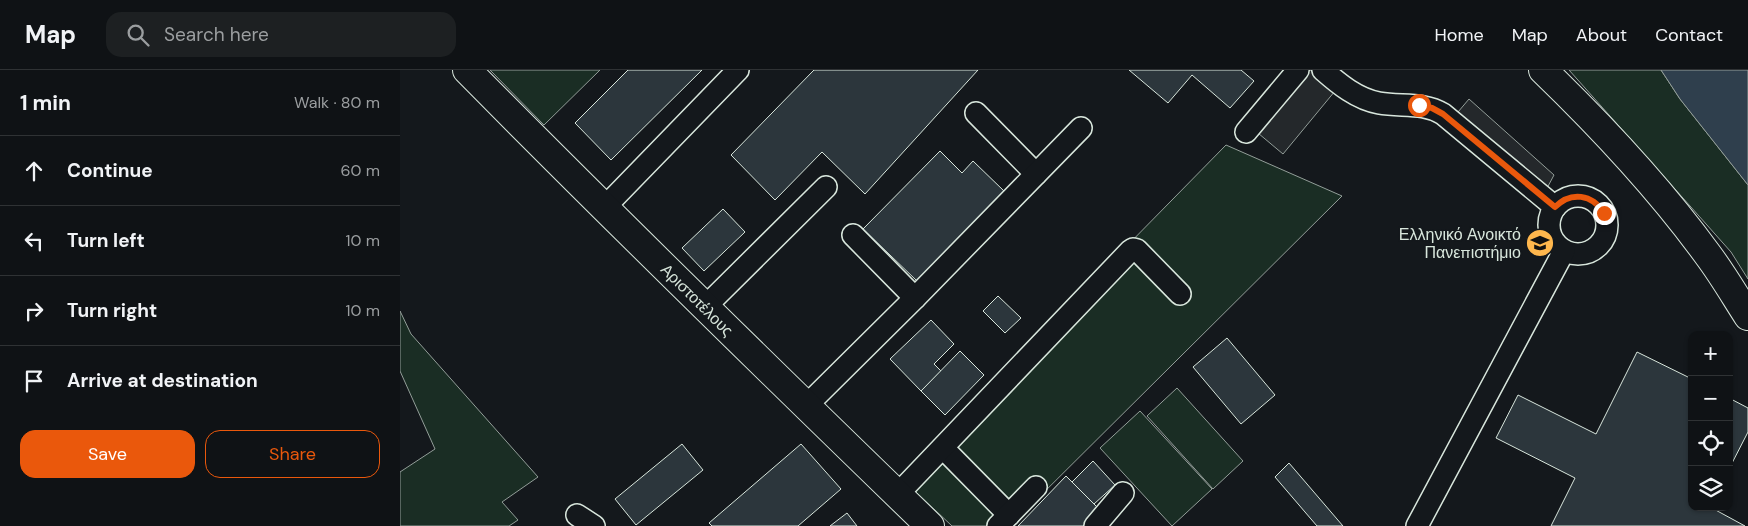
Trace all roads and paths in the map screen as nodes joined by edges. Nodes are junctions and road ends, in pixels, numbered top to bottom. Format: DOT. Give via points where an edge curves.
graph roads {
  1 [pos="467,70"];
  2 [pos="738,70"];
  3 [pos="1298,70"];
  4 [pos="1323,70"];
  5 [pos="1543,70"];
  6 [pos="976,113"];
  7 [pos="1081,128"];
  8 [pos="1246,132"];
  9 [pos="1036,174"];
  10 [pos="826,187"];
  11 [pos="1555,207"];
  12 [pos="604,208"];
  13 [pos="853,235"];
  14 [pos="1564,251"];
  15 [pos="1180,294"];
  16 [pos="915,298"];
  17 [pos="705,308"];
  18 [pos="1748,316"];
  19 [pos="805,407"];
  20 [pos="943,448"];
  21 [pos="1036,487"];
  22 [pos="1123,493"];
  23 [pos="897,495"];
  24 [pos="1003,520"];
  25 [pos="930,526"];
  26 [pos="1095,526"];
  27 [pos="1417,526"];
  1 -- 12 [label="main road, Αριστοτέλους"];
  2 -- 12 [label="street"];
  3 -- 8 [label="street"];
  4 -- 11 [label="street" via="1339,84 1369,100 1432,108 1443,114"];
  5 -- 18 [label="main road" via="1587,112 1652,185 1708,256"];
  6 -- 9 [label="street"];
  7 -- 9 [label="street"];
  9 -- 16 [label="street"];
  10 -- 17 [label="street"];
  11 -- 14 [label="street" via="1550,218 1550,233"];
  11 -- 14 [label="street" via="1571,197 1587,198 1600,206 1606,221 1605,236 1595,249 1580,254"];
  12 -- 17 [label="main road, Αριστοτέλους"];
  13 -- 16 [label="street"];
  14 -- 27 [label="street"];
  15 -- 20 [label="street" via="1133,249"];
  16 -- 19 [label="street"];
  17 -- 19 [label="main road, Αριστοτέλους"];
  19 -- 23 [label="main road, Αριστοτέλους"];
  20 -- 23 [label="street"];
  20 -- 24 [label="street"];
  21 -- 24 [label="street"];
  22 -- 26 [label="street"];
  23 -- 25 [label="main road, Αριστοτέλους"];
}
